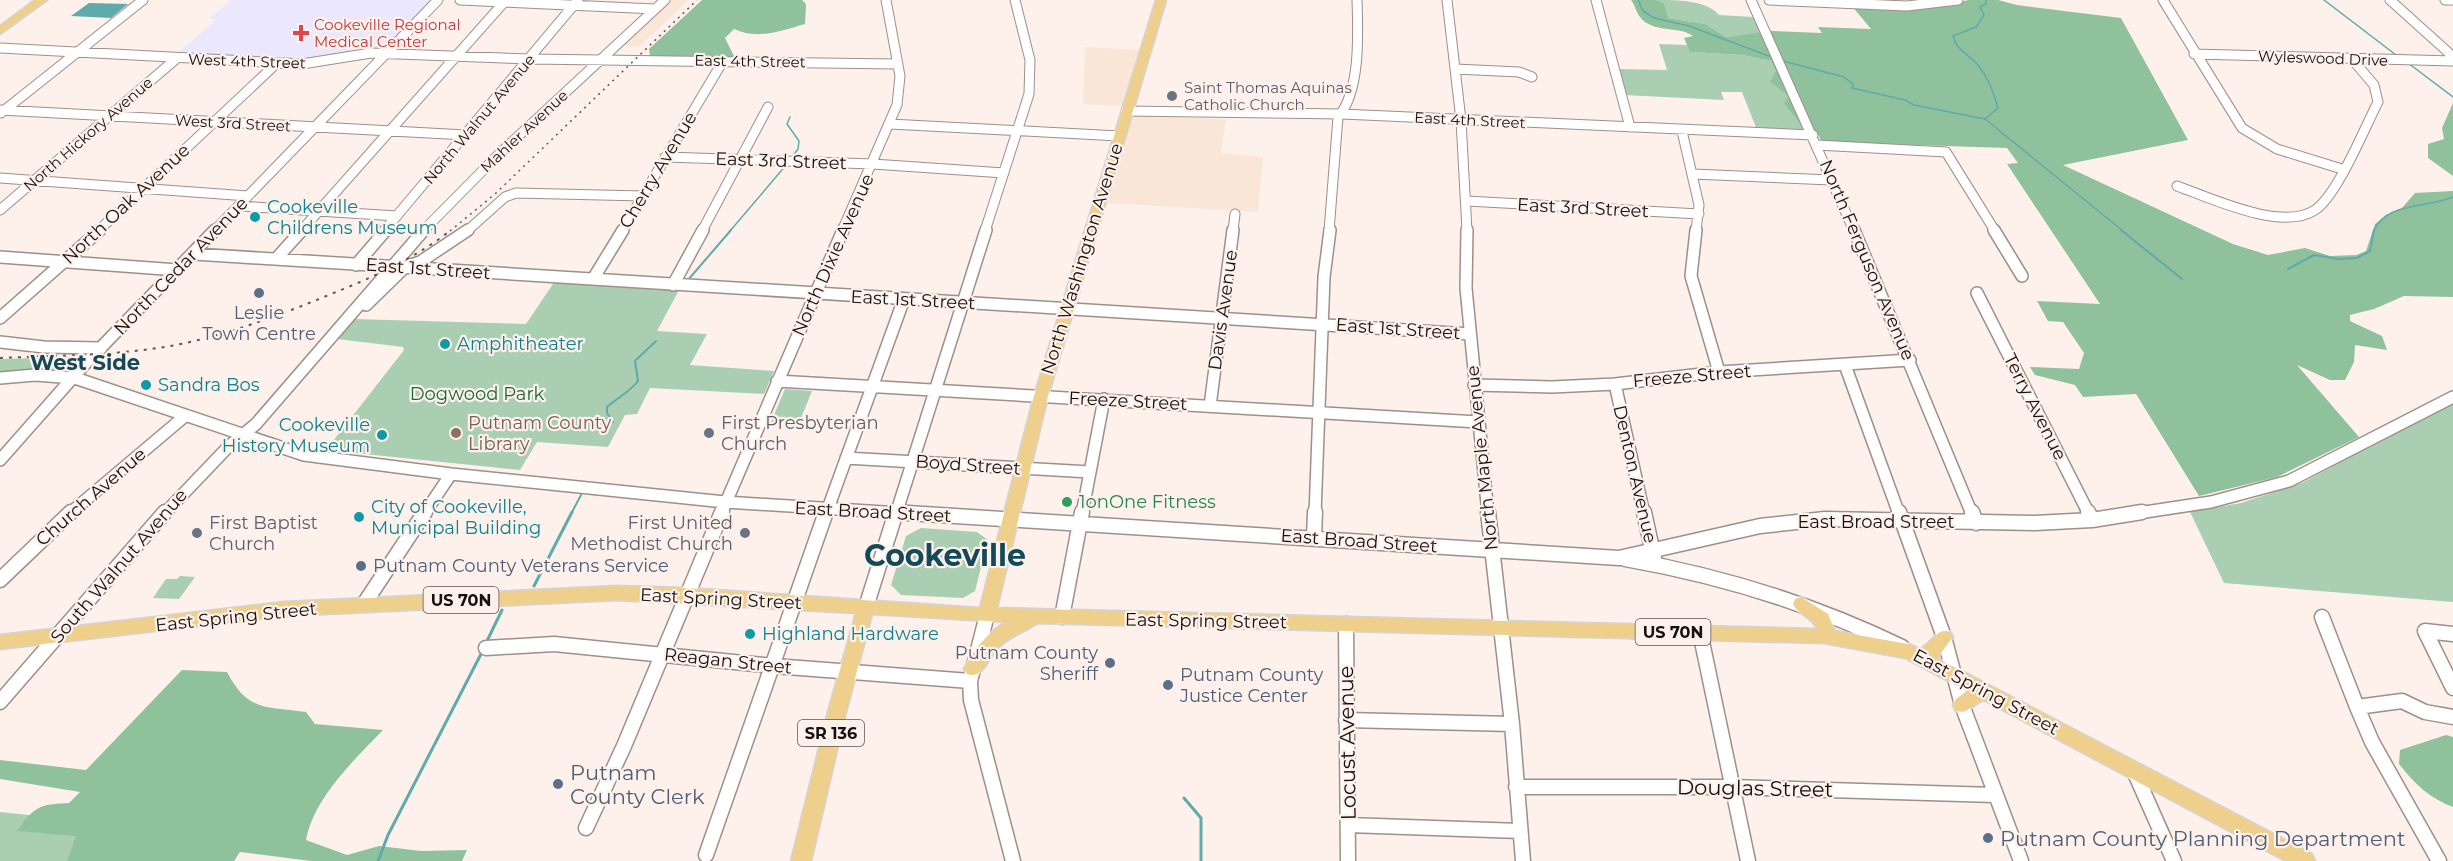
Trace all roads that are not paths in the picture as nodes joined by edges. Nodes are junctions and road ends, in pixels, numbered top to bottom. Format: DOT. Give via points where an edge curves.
graph roads {
  1 [pos="42,0"];
  2 [pos="143,0"];
  3 [pos="438,0"];
  4 [pos="460,0"];
  5 [pos="665,0"];
  6 [pos="886,0"];
  7 [pos="1015,0"];
  8 [pos="1161,0"];
  9 [pos="1357,0"];
  10 [pos="1447,0"];
  11 [pos="1596,0"];
  12 [pos="1751,0"];
  13 [pos="1768,0"];
  14 [pos="1958,0"];
  15 [pos="2163,0"];
  16 [pos="2390,0"];
  17 [pos="2445,0"];
  18 [pos="2453,0"];
  19 [pos="505,1"];
  20 [pos="1843,2"];
  21 [pos="576,3"];
  22 [pos="1930,3"];
  23 [pos="655,9"];
  24 [pos="0,31"];
  25 [pos="0,48"];
  26 [pos="77,52"];
  27 [pos="386,54"];
  28 [pos="2194,54"];
  29 [pos="456,57"];
  30 [pos="177,58"];
  31 [pos="602,58"];
  32 [pos="529,59"];
  33 [pos="2352,59"];
  34 [pos="723,61"];
  35 [pos="2451,61"];
  36 [pos="277,63"];
  37 [pos="898,64"];
  38 [pos="1455,69"];
  39 [pos="1532,77"];
  40 [pos="768,106"];
  41 [pos="1,111"];
  42 [pos="1126,111"];
  43 [pos="1342,114"];
  44 [pos="109,116"];
  45 [pos="1461,120"];
  46 [pos="214,122"];
  47 [pos="890,123"];
  48 [pos="314,128"];
  49 [pos="1630,128"];
  50 [pos="1019,130"];
  51 [pos="1682,130"];
  52 [pos="387,132"];
  53 [pos="466,135"];
  54 [pos="1119,136"];
  55 [pos="1815,140"];
  56 [pos="665,157"];
  57 [pos="741,159"];
  58 [pos="873,164"];
  59 [pos="2342,169"];
  60 [pos="1004,173"];
  61 [pos="1693,174"];
  62 [pos="0,178"];
  63 [pos="1831,180"];
  64 [pos="34,181"];
  65 [pos="2177,186"];
  66 [pos="142,188"];
  67 [pos="248,196"];
  68 [pos="643,196"];
  69 [pos="1467,201"];
  70 [pos="239,206"];
  71 [pos="0,210"];
  72 [pos="319,211"];
  73 [pos="1235,214"];
  74 [pos="1699,214"];
  75 [pos="397,216"];
  76 [pos="194,254"];
  77 [pos="0,257"];
  78 [pos="276,259"];
  79 [pos="65,262"];
  80 [pos="356,265"];
  81 [pos="388,266"];
  82 [pos="405,267"];
  83 [pos="178,270"];
  84 [pos="2022,276"];
  85 [pos="592,279"];
  86 [pos="673,285"];
  87 [pos="1977,293"];
  88 [pos="816,295"];
  89 [pos="904,299"];
  90 [pos="963,302"];
  91 [pos="1066,309"];
  92 [pos="0,318"];
  93 [pos="1222,318"];
  94 [pos="1322,324"];
  95 [pos="1470,334"];
  96 [pos="328,341"];
  97 [pos="0,342"];
  98 [pos="101,348"];
  99 [pos="74,349"];
  100 [pos="1910,360"];
  101 [pos="1845,365"];
  102 [pos="83,366"];
  103 [pos="1719,372"];
  104 [pos="0,378"];
  105 [pos="75,378"];
  106 [pos="777,381"];
  107 [pos="1615,384"];
  108 [pos="872,386"];
  109 [pos="1474,386"];
  110 [pos="935,389"];
  111 [pos="1041,396"];
  112 [pos="2453,397"];
  113 [pos="1104,399"];
  114 [pos="1210,406"];
  115 [pos="1318,414"];
  116 [pos="185,417"];
  117 [pos="1478,422"];
  118 [pos="242,435"];
  119 [pos="846,458"];
  120 [pos="0,460"];
  121 [pos="912,462"];
  122 [pos="1023,469"];
  123 [pos="1090,472"];
  124 [pos="451,474"];
  125 [pos="725,502"];
  126 [pos="828,510"];
  127 [pos="897,514"];
  128 [pos="1010,520"];
  129 [pos="1901,520"];
  130 [pos="2092,520"];
  131 [pos="1976,523"];
  132 [pos="1078,525"];
  133 [pos="1314,538"];
  134 [pos="1491,550"];
  135 [pos="1654,557"];
  136 [pos="0,580"];
  137 [pos="686,595"];
  138 [pos="793,602"];
  139 [pos="364,604"];
  140 [pos="1801,604"];
  141 [pos="866,607"];
  142 [pos="987,615"];
  143 [pos="1042,617"];
  144 [pos="2322,617"];
  145 [pos="1062,618"];
  146 [pos="1346,624"];
  147 [pos="1501,630"];
  148 [pos="1700,632"];
  149 [pos="2453,634"];
  150 [pos="1829,636"];
  151 [pos="1944,637"];
  152 [pos="57,638"];
  153 [pos="0,642"];
  154 [pos="486,648"];
  155 [pos="1914,654"];
  156 [pos="661,655"];
  157 [pos="774,666"];
  158 [pos="848,672"];
  159 [pos="972,675"];
  160 [pos="1953,675"];
  161 [pos="2453,688"];
  162 [pos="1987,692"];
  163 [pos="0,702"];
  164 [pos="1962,705"];
  165 [pos="2357,707"];
  166 [pos="2453,717"];
  167 [pos="1346,720"];
  168 [pos="1512,724"];
  169 [pos="2134,771"];
  170 [pos="1516,787"];
  171 [pos="1732,787"];
  172 [pos="1995,795"];
  173 [pos="1348,825"];
  174 [pos="586,828"];
  175 [pos="1520,831"];
  176 [pos="706,855"];
  177 [pos="801,861"];
  178 [pos="1013,861"];
  179 [pos="1348,861"];
  180 [pos="1523,861"];
  181 [pos="1748,861"];
  182 [pos="2021,861"];
  183 [pos="2174,861"];
  184 [pos="2305,861"];
  185 [pos="2439,861"];
  1 -- 24 [label="main road"];
  2 -- 26 [label="street"];
  3 -- 27 [label="street, North Cedar Avenue"];
  4 -- 19 [label="street"];
  5 -- 23 [label="street, Mahler Avenue"];
  6 -- 37 [label="street, North Dixie Avenue"];
  7 -- 50 [label="street" via="1030,60 1029,94"];
  8 -- 42 [label="main road, North Washington Avenue"];
  9 -- 43 [label="street" via="1358,52"];
  10 -- 38 [label="street, North Maple Avenue"];
  11 -- 49 [label="street"];
  12 -- 55 [label="street, North Ferguson Avenue"];
  13 -- 20 [label="street"];
  14 -- 22 [label="street"];
  15 -- 28 [label="street"];
  16 -- 35 [label="street" via="2449,53"];
  17 -- 18 [label="street"];
  19 -- 21 [label="street"];
  19 -- 29 [label="street"];
  20 -- 22 [label="street"];
  21 -- 23 [label="street"];
  21 -- 32 [label="street, North Walnut Avenue"];
  23 -- 31 [label="street, Mahler Avenue"];
  25 -- 26 [label="street, West 4th Street"];
  26 -- 30 [label="street, West 4th Street"];
  26 -- 41 [label="street"];
  27 -- 29 [label="street, West 4th Street"];
  27 -- 36 [label="street, West 4th Street" via="357,53 302,64"];
  27 -- 48 [label="street, North Cedar Avenue"];
  28 -- 33 [label="street, Wyleswood Drive"];
  28 -- 59 [label="street" via="2237,123 2249,134 2298,157"];
  29 -- 32 [label="street, West 4th Street"];
  29 -- 52 [label="street"];
  30 -- 36 [label="street, West 4th Street"];
  30 -- 44 [label="street, North Hickory Avenue"];
  31 -- 32 [label="street, West 4th Street"];
  31 -- 34 [label="street, East 4th Street"];
  31 -- 81 [label="street, Mahler Avenue"];
  32 -- 53 [label="street, North Walnut Avenue"];
  33 -- 35 [label="street, Wyleswood Drive"];
  33 -- 59 [label="street" via="2374,85 2378,102"];
  34 -- 37 [label="street, East 4th Street"];
  34 -- 56 [label="street, Cherry Avenue"];
  36 -- 46 [label="street, North Oak Avenue"];
  37 -- 47 [label="street, North Dixie Avenue" via="900,92"];
  38 -- 39 [label="street" via="1519,72"];
  38 -- 45 [label="street, North Maple Avenue"];
  40 -- 57 [label="street"];
  41 -- 44 [label="street, West 3rd Street"];
  42 -- 43 [label="street, East 4th Street"];
  42 -- 54 [label="main road, North Washington Avenue"];
  43 -- 45 [label="street, East 4th Street"];
  43 -- 94 [label="street" via="1338,117"];
  44 -- 46 [label="street, West 3rd Street"];
  44 -- 64 [label="street, North Hickory Avenue"];
  45 -- 49 [label="street, East 4th Street"];
  45 -- 69 [label="street, North Maple Avenue"];
  46 -- 48 [label="street, West 3rd Street"];
  46 -- 66 [label="street, North Oak Avenue"];
  47 -- 50 [label="street"];
  47 -- 58 [label="street, North Dixie Avenue"];
  48 -- 52 [label="street, West 3rd Street"];
  48 -- 67 [label="street, North Cedar Avenue"];
  49 -- 51 [label="street, East 4th Street"];
  50 -- 54 [label="street"];
  50 -- 60 [label="street"];
  51 -- 55 [label="street, East 4th Street"];
  51 -- 61 [label="street"];
  52 -- 53 [label="street, West 3rd Street"];
  52 -- 72 [label="street"];
  53 -- 75 [label="street, North Walnut Avenue"];
  54 -- 91 [label="main road, North Washington Avenue"];
  55 -- 63 [label="street, North Ferguson Avenue"];
  55 -- 84 [label="street, East 4th Street" via="1946,152"];
  56 -- 57 [label="street, East 3rd Street"];
  56 -- 68 [label="street, Cherry Avenue"];
  57 -- 58 [label="street, East 3rd Street"];
  57 -- 86 [label="street"];
  58 -- 60 [label="street, East 3rd Street"];
  58 -- 88 [label="street, North Dixie Avenue"];
  59 -- 65 [label="street" via="2329,195 2316,209 2300,215 2258,213"];
  60 -- 90 [label="street"];
  61 -- 63 [label="street"];
  61 -- 74 [label="street"];
  62 -- 64 [label="street"];
  63 -- 100 [label="street, North Ferguson Avenue"];
  64 -- 66 [label="street"];
  64 -- 71 [label="street, North Hickory Avenue"];
  66 -- 67 [label="street"];
  66 -- 79 [label="street, North Oak Avenue"];
  67 -- 70 [label="street, North Cedar Avenue"];
  68 -- 82 [label="street" via="516,192 461,236"];
  68 -- 85 [label="street, Cherry Avenue"];
  69 -- 74 [label="street, East 3rd Street"];
  69 -- 95 [label="street, North Maple Avenue"];
  70 -- 72 [label="street"];
  70 -- 76 [label="street, North Cedar Avenue"];
  72 -- 75 [label="street"];
  72 -- 78 [label="street"];
  73 -- 93 [label="street, Davis Avenue"];
  74 -- 103 [label="street" via="1690,276"];
  75 -- 80 [label="street, North Walnut Avenue"];
  76 -- 78 [label="street, East 1st Street"];
  76 -- 83 [label="street, North Cedar Avenue"];
  77 -- 79 [label="street"];
  78 -- 80 [label="street, East 1st Street"];
  79 -- 83 [label="street"];
  79 -- 92 [label="street, North Oak Avenue"];
  80 -- 81 [label="street, East 1st Street"];
  81 -- 82 [label="street, East 1st Street"];
  81 -- 96 [label="street"];
  82 -- 85 [label="street, East 1st Street"];
  82 -- 96 [label="street"];
  83 -- 98 [label="street, North Cedar Avenue"];
  85 -- 86 [label="street, East 1st Street"];
  86 -- 88 [label="street, East 1st Street"];
  87 -- 130 [label="street, Terry Avenue"];
  88 -- 89 [label="street, East 1st Street"];
  88 -- 106 [label="street, North Dixie Avenue"];
  89 -- 90 [label="street, East 1st Street"];
  89 -- 108 [label="street"];
  90 -- 91 [label="street, East 1st Street"];
  90 -- 110 [label="street"];
  91 -- 93 [label="street, East 1st Street"];
  91 -- 111 [label="main road, North Washington Avenue"];
  93 -- 94 [label="street, East 1st Street"];
  93 -- 114 [label="street, Davis Avenue"];
  94 -- 95 [label="street, East 1st Street"];
  94 -- 115 [label="street"];
  95 -- 109 [label="street, North Maple Avenue"];
  96 -- 118 [label="street"];
  97 -- 99 [label="street"];
  98 -- 99 [label="street"];
  98 -- 102 [label="street, North Cedar Avenue"];
  99 -- 102 [label="street" via="86,355"];
  100 -- 101 [label="street, Freeze Street"];
  100 -- 131 [label="street, North Ferguson Avenue"];
  101 -- 103 [label="street, Freeze Street"];
  101 -- 129 [label="street"];
  102 -- 105 [label="street, North Cedar Avenue"];
  103 -- 107 [label="street, Freeze Street"];
  104 -- 105 [label="street, East Broad Street"];
  105 -- 116 [label="street, East Broad Street"];
  105 -- 120 [label="street, North Cedar Avenue"];
  106 -- 108 [label="street, Freeze Street"];
  106 -- 125 [label="street, North Dixie Avenue"];
  107 -- 109 [label="street, Freeze Street"];
  107 -- 135 [label="street, Denton Avenue"];
  108 -- 110 [label="street, Freeze Street"];
  108 -- 119 [label="street"];
  109 -- 117 [label="street, North Maple Avenue"];
  110 -- 111 [label="street, Freeze Street"];
  110 -- 121 [label="street"];
  111 -- 113 [label="street, Freeze Street"];
  111 -- 122 [label="main road, North Washington Avenue"];
  112 -- 130 [label="street, East Broad Street" via="2289,481 2211,502"];
  113 -- 114 [label="street, Freeze Street"];
  113 -- 123 [label="street"];
  114 -- 115 [label="street, Freeze Street"];
  115 -- 117 [label="street, Freeze Street"];
  115 -- 133 [label="street"];
  116 -- 118 [label="street, East Broad Street"];
  116 -- 136 [label="street, Church Avenue" via="56,525"];
  117 -- 134 [label="street, North Maple Avenue"];
  118 -- 124 [label="street, East Broad Street" via="304,455"];
  118 -- 152 [label="street, South Walnut Avenue" via="138,541"];
  119 -- 121 [label="street, Boyd Street"];
  119 -- 126 [label="street"];
  121 -- 122 [label="street, Boyd Street"];
  121 -- 127 [label="street"];
  122 -- 123 [label="street, Boyd Street"];
  122 -- 128 [label="main road, North Washington Avenue"];
  123 -- 132 [label="street"];
  124 -- 125 [label="street, East Broad Street"];
  124 -- 139 [label="street"];
  125 -- 126 [label="street, East Broad Street"];
  125 -- 137 [label="street, North Dixie Avenue"];
  126 -- 127 [label="street, East Broad Street"];
  126 -- 138 [label="street"];
  127 -- 128 [label="street, East Broad Street"];
  127 -- 141 [label="street"];
  128 -- 132 [label="street, East Broad Street"];
  128 -- 142 [label="main road, North Washington Avenue"];
  129 -- 131 [label="street, East Broad Street"];
  129 -- 135 [label="street, East Broad Street" via="1791,521"];
  129 -- 151 [label="street"];
  130 -- 131 [label="street, East Broad Street"];
  132 -- 133 [label="street, East Broad Street"];
  132 -- 145 [label="street"];
  133 -- 134 [label="street, East Broad Street"];
  134 -- 135 [label="street, East Broad Street"];
  134 -- 147 [label="street, North Maple Avenue"];
  135 -- 140 [label="street, East Broad Street"];
  137 -- 138 [label="main road, East Spring Street / US 70N"];
  137 -- 139 [label="main road, East Spring Street / US 70N" via="617,593"];
  137 -- 156 [label="street, North Dixie Avenue"];
  138 -- 141 [label="main road, East Spring Street / US 70N"];
  138 -- 157 [label="street"];
  139 -- 152 [label="main road, East Spring Street / US 70N" via="249,613"];
  140 -- 150 [label="main road" via="1822,619"];
  140 -- 155 [label="street, East Broad Street" via="1874,633"];
  141 -- 142 [label="main road, East Spring Street / US 70N"];
  141 -- 158 [label="main road, SR 136"];
  142 -- 143 [label="main road, East Spring Street / US 70N"];
  142 -- 159 [label="street"];
  143 -- 145 [label="main road, East Spring Street / US 70N"];
  143 -- 159 [label="main road" via="1009,628 994,638"];
  144 -- 165 [label="street"];
  145 -- 146 [label="main road, East Spring Street / US 70N"];
  146 -- 147 [label="main road, East Spring Street / US 70N"];
  146 -- 167 [label="street, Locust Avenue"];
  147 -- 148 [label="main road, East Spring Street / US 70N"];
  147 -- 168 [label="street, North Maple Avenue"];
  148 -- 150 [label="main road, East Spring Street / US 70N"];
  148 -- 171 [label="street"];
  149 -- 161 [label="street" via="2425,631"];
  150 -- 155 [label="main road, East Spring Street / US 70N"];
  151 -- 155 [label="main road" via="1934,651"];
  151 -- 160 [label="street"];
  152 -- 153 [label="main road, US 70N"];
  152 -- 163 [label="street, South Walnut Avenue"];
  154 -- 156 [label="street, Reagan Street" via="554,644"];
  155 -- 160 [label="main road, East Spring Street / US 70N"];
  156 -- 157 [label="street, Reagan Street"];
  156 -- 174 [label="street, North Dixie Avenue"];
  157 -- 158 [label="street, Reagan Street"];
  157 -- 176 [label="street"];
  158 -- 159 [label="street, Reagan Street"];
  158 -- 177 [label="main road, SR 136"];
  159 -- 178 [label="street" via="971,700"];
  160 -- 162 [label="main road, East Spring Street / US 70N"];
  160 -- 164 [label="street"];
  162 -- 164 [label="main road" via="1976,694"];
  162 -- 169 [label="main road, East Spring Street / US 70N"];
  164 -- 172 [label="street"];
  165 -- 166 [label="street" via="2402,701 2425,712"];
  165 -- 185 [label="street" via="2372,742"];
  167 -- 168 [label="street"];
  167 -- 173 [label="street, Locust Avenue"];
  168 -- 170 [label="street, North Maple Avenue"];
  169 -- 183 [label="street"];
  169 -- 184 [label="main road, East Spring Street / US 70N"];
  170 -- 171 [label="street, Douglas Street"];
  170 -- 175 [label="street, North Maple Avenue"];
  171 -- 172 [label="street, Douglas Street"];
  171 -- 181 [label="street"];
  172 -- 182 [label="street"];
  173 -- 175 [label="street"];
  173 -- 179 [label="street, Locust Avenue"];
  175 -- 180 [label="street, North Maple Avenue"];
}
